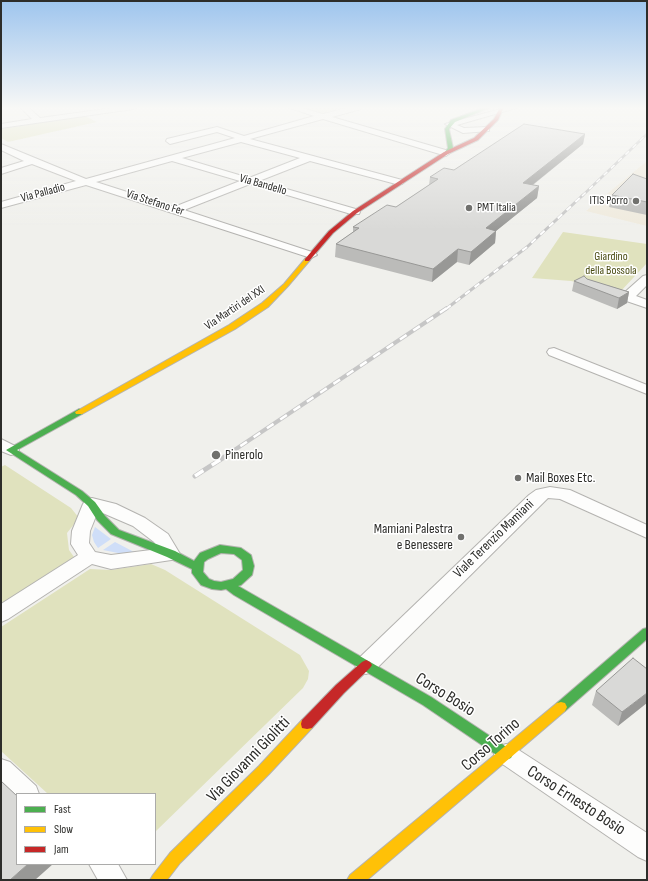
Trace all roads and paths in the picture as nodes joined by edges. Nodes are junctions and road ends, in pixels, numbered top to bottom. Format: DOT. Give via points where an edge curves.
graph roads {
  1 [pos="4,148"];
  2 [pos="208,148"];
  3 [pos="274,148"];
  4 [pos="430,148"];
  5 [pos="451,148"];
  6 [pos="458,148"];
  7 [pos="446,153"];
  8 [pos="172,158"];
  9 [pos="308,158"];
  10 [pos="34,161"];
  11 [pos="3,170"];
  12 [pos="86,181"];
  13 [pos="249,181"];
  14 [pos="399,182"];
  15 [pos="1,205"];
  16 [pos="175,210"];
  17 [pos="355,212"];
  18 [pos="311,255"];
  19 [pos="647,279"];
  20 [pos="597,287"];
  21 [pos="627,297"];
  22 [pos="647,304"];
  23 [pos="554,352"];
  24 [pos="647,390"];
  25 [pos="4,450"];
  26 [pos="92,504"];
  27 [pos="647,532"];
  28 [pos="172,554"];
  29 [pos="82,562"];
  30 [pos="197,567"];
  31 [pos="229,585"];
  32 [pos="1,614"];
  33 [pos="647,632"];
  34 [pos="366,665"];
  35 [pos="506,754"];
  36 [pos="1,770"];
  37 [pos="25,793"];
  38 [pos="647,848"];
  39 [pos="103,865"];
  40 [pos="114,880"];
  41 [pos="158,880"];
  42 [pos="355,880"];
  1 -- 10 [label="street, Via Stefano Fer"];
  2 -- 8 [label="street, Via Palladio"];
  3 -- 9 [label="street"];
  4 -- 7 [label="street"];
  5 -- 7 [label="street"];
  6 -- 7 [label="street, Via Martiri del XXI"];
  7 -- 14 [label="street, Via Martiri del XXI"];
  8 -- 12 [label="street, Via Palladio"];
  8 -- 13 [label="street, Via Bandello"];
  9 -- 13 [label="street"];
  9 -- 14 [label="street"];
  10 -- 11 [label="street"];
  10 -- 12 [label="street, Via Stefano Fer"];
  12 -- 15 [label="street, Via Palladio"];
  12 -- 16 [label="street, Via Stefano Fer"];
  13 -- 16 [label="street"];
  13 -- 17 [label="street, Via Bandello"];
  14 -- 17 [label="street, Via Martiri del XXI"];
  16 -- 18 [label="street, Via Stefano Fer"];
  17 -- 18 [label="street, Via Martiri del XXI" via="331,232"];
  18 -- 25 [label="street, Via Martiri del XXI" via="270,300 232,327"];
  19 -- 21 [label="street"];
  20 -- 21 [label="street"];
  21 -- 22 [label="street"];
  23 -- 24 [label="street"];
  25 -- 26 [label="street" via="79,493"];
  26 -- 28 [label="street" via="110,508 139,522 161,538"];
  26 -- 29 [label="street" via="80,531"];
  27 -- 34 [label="street, Viale Terenzio Mamiani" via="564,494 542,494"];
  28 -- 29 [label="street" via="111,562"];
  28 -- 30 [label="street"];
  29 -- 32 [label="street"];
  30 -- 31 [label="street" via="197,572 205,582"];
  30 -- 31 [label="street" via="204,556 216,551 228,549 243,554 249,562 248,572 237,582"];
  31 -- 34 [label="street, Corso Bosio"];
  33 -- 35 [label="street, Corso Torino"];
  34 -- 35 [label="street, Corso Bosio" via="427,701"];
  34 -- 41 [label="street, Via Giovanni Giolitti" via="175,858"];
  35 -- 38 [label="street, Corso Ernesto Bosio"];
  35 -- 42 [label="street, Corso Torino"];
  36 -- 37 [label="street"];
  39 -- 40 [label="street"];
}
